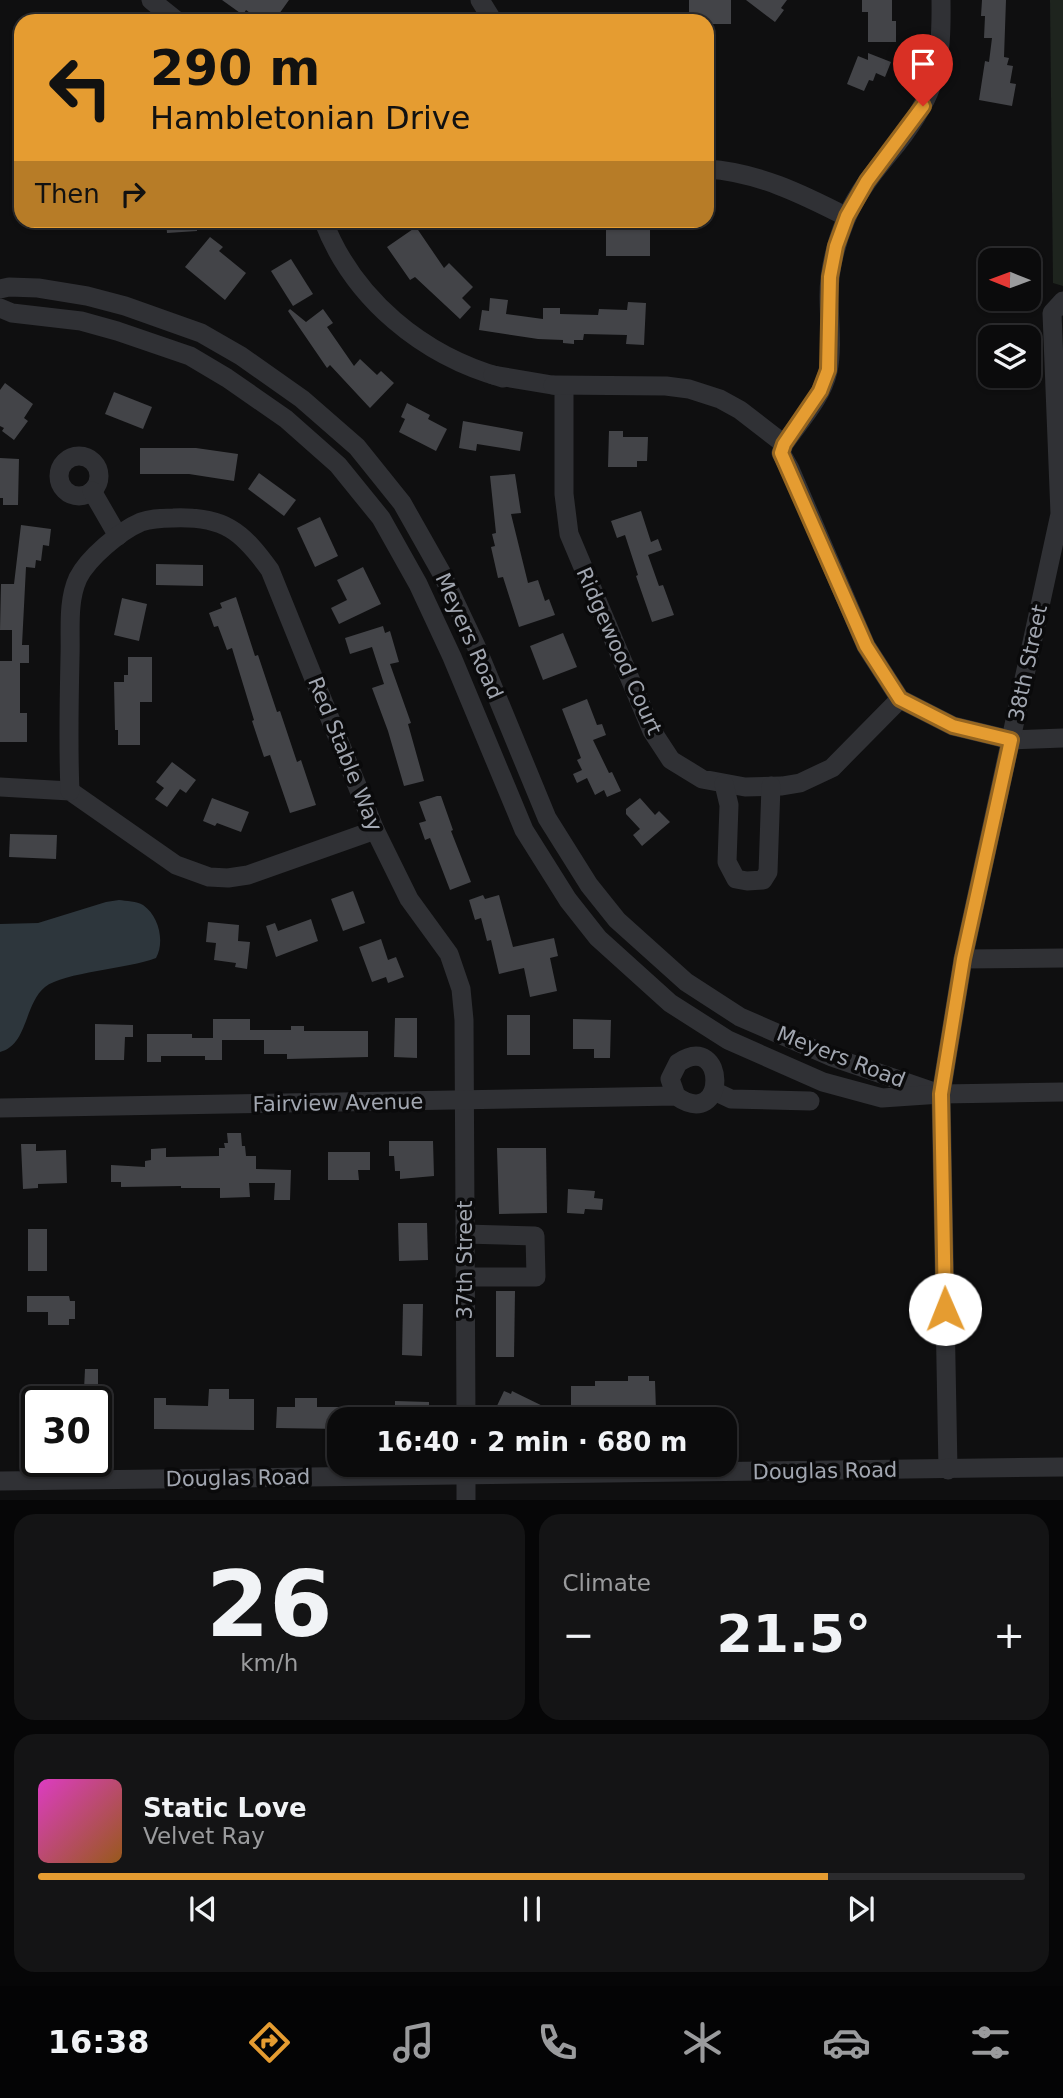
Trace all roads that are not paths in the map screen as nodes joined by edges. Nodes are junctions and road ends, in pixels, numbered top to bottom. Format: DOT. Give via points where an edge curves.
graph roads {
  1 [pos="151,0"];
  2 [pos="941,0"];
  3 [pos="168,14"];
  4 [pos="714,170"];
  5 [pos="847,216"];
  6 [pos="327,228"];
  7 [pos="0,289"];
  8 [pos="1058,307"];
  9 [pos="0,308"];
  10 [pos="564,387"];
  11 [pos="784,444"];
  12 [pos="92,491"];
  13 [pos="1062,514"];
  14 [pos="118,536"];
  15 [pos="900,699"];
  16 [pos="1063,738"];
  17 [pos="1011,740"];
  18 [pos="724,784"];
  19 [pos="771,786"];
  20 [pos="0,787"];
  21 [pos="70,791"];
  22 [pos="375,830"];
  23 [pos="1063,958"];
  24 [pos="963,959"];
  25 [pos="714,1091"];
  26 [pos="1063,1093"];
  27 [pos="941,1094"];
  28 [pos="676,1096"];
  29 [pos="465,1101"];
  30 [pos="810,1101"];
  31 [pos="0,1108"];
  32 [pos="465,1234"];
  33 [pos="465,1277"];
  34 [pos="466,1407"];
  35 [pos="1063,1467"];
  36 [pos="737,1470"];
  37 [pos="948,1470"];
  38 [pos="327,1473"];
  39 [pos="466,1477"];
  40 [pos="0,1481"];
  41 [pos="467,1500"];
  1 -- 3 [label="street"];
  2 -- 5 [label="street" via="940,53 930,93"];
  4 -- 5 [label="street" via="775,184"];
  5 -- 11 [label="street" via="830,277 828,370 820,391"];
  6 -- 10 [label="street" via="347,267 374,303 404,329 439,352 493,375"];
  7 -- 27 [label="street, Meyers Road" via="38,288 87,296 201,333 302,398 357,447 402,503 476,646 547,818 617,920 686,982 740,1017 832,1057"];
  8 -- 13 [label="street, 38th Street"];
  9 -- 27 [label="street, Meyers Road" via="93,324 190,356 286,419 338,465 381,518 418,584 524,830 568,900 598,937 670,1003 728,1040 823,1082 882,1098"];
  10 -- 11 [label="street" via="689,389 720,399"];
  10 -- 18 [label="street, Ridgewood Court" via="565,504 574,548 657,738 671,760 702,779"];
  11 -- 15 [label="street" via="781,453 859,631"];
  12 -- 14 [label="street"];
  13 -- 17 [label="street, 38th Street"];
  14 -- 21 [label="street, Red Stable Way" via="88,562 71,604"];
  14 -- 22 [label="street, Red Stable Way" via="142,522 195,517 230,528 250,542 270,570"];
  15 -- 17 [label="street" via="953,726"];
  15 -- 19 [label="street, Ridgewood Court" via="832,768 800,782"];
  16 -- 17 [label="street"];
  17 -- 24 [label="street, 38th Street"];
  18 -- 19 [label="street, Ridgewood Court"];
  18 -- 19 [label="street" via="729,805 727,862 736,879 747,881 764,880 768,872"];
  20 -- 21 [label="street"];
  21 -- 22 [label="street" via="176,865 209,877 248,875"];
  22 -- 29 [label="street, Red Stable Way" via="403,889 442,943 457,976 464,1020"];
  23 -- 24 [label="street"];
  24 -- 27 [label="street, 38th Street"];
  25 -- 28 [label="street, Fairview Avenue" via="699,1103"];
  25 -- 28 [label="street" via="714,1069 706,1060 693,1057 678,1063 671,1073"];
  25 -- 30 [label="street" via="731,1099"];
  26 -- 27 [label="street"];
  27 -- 37 [label="street, 38th Street"];
  28 -- 29 [label="street, Fairview Avenue"];
  29 -- 31 [label="street, Fairview Avenue"];
  29 -- 32 [label="street, 37th Street"];
  32 -- 33 [label="street, 37th Street"];
  32 -- 33 [label="street" via="535,1236 536,1277"];
  33 -- 34 [label="street, 37th Street"];
  35 -- 37 [label="street, Douglas Road"];
  36 -- 37 [label="street, Douglas Road"];
  38 -- 40 [label="street, Douglas Road"];
  39 -- 41 [label="street"];
}
